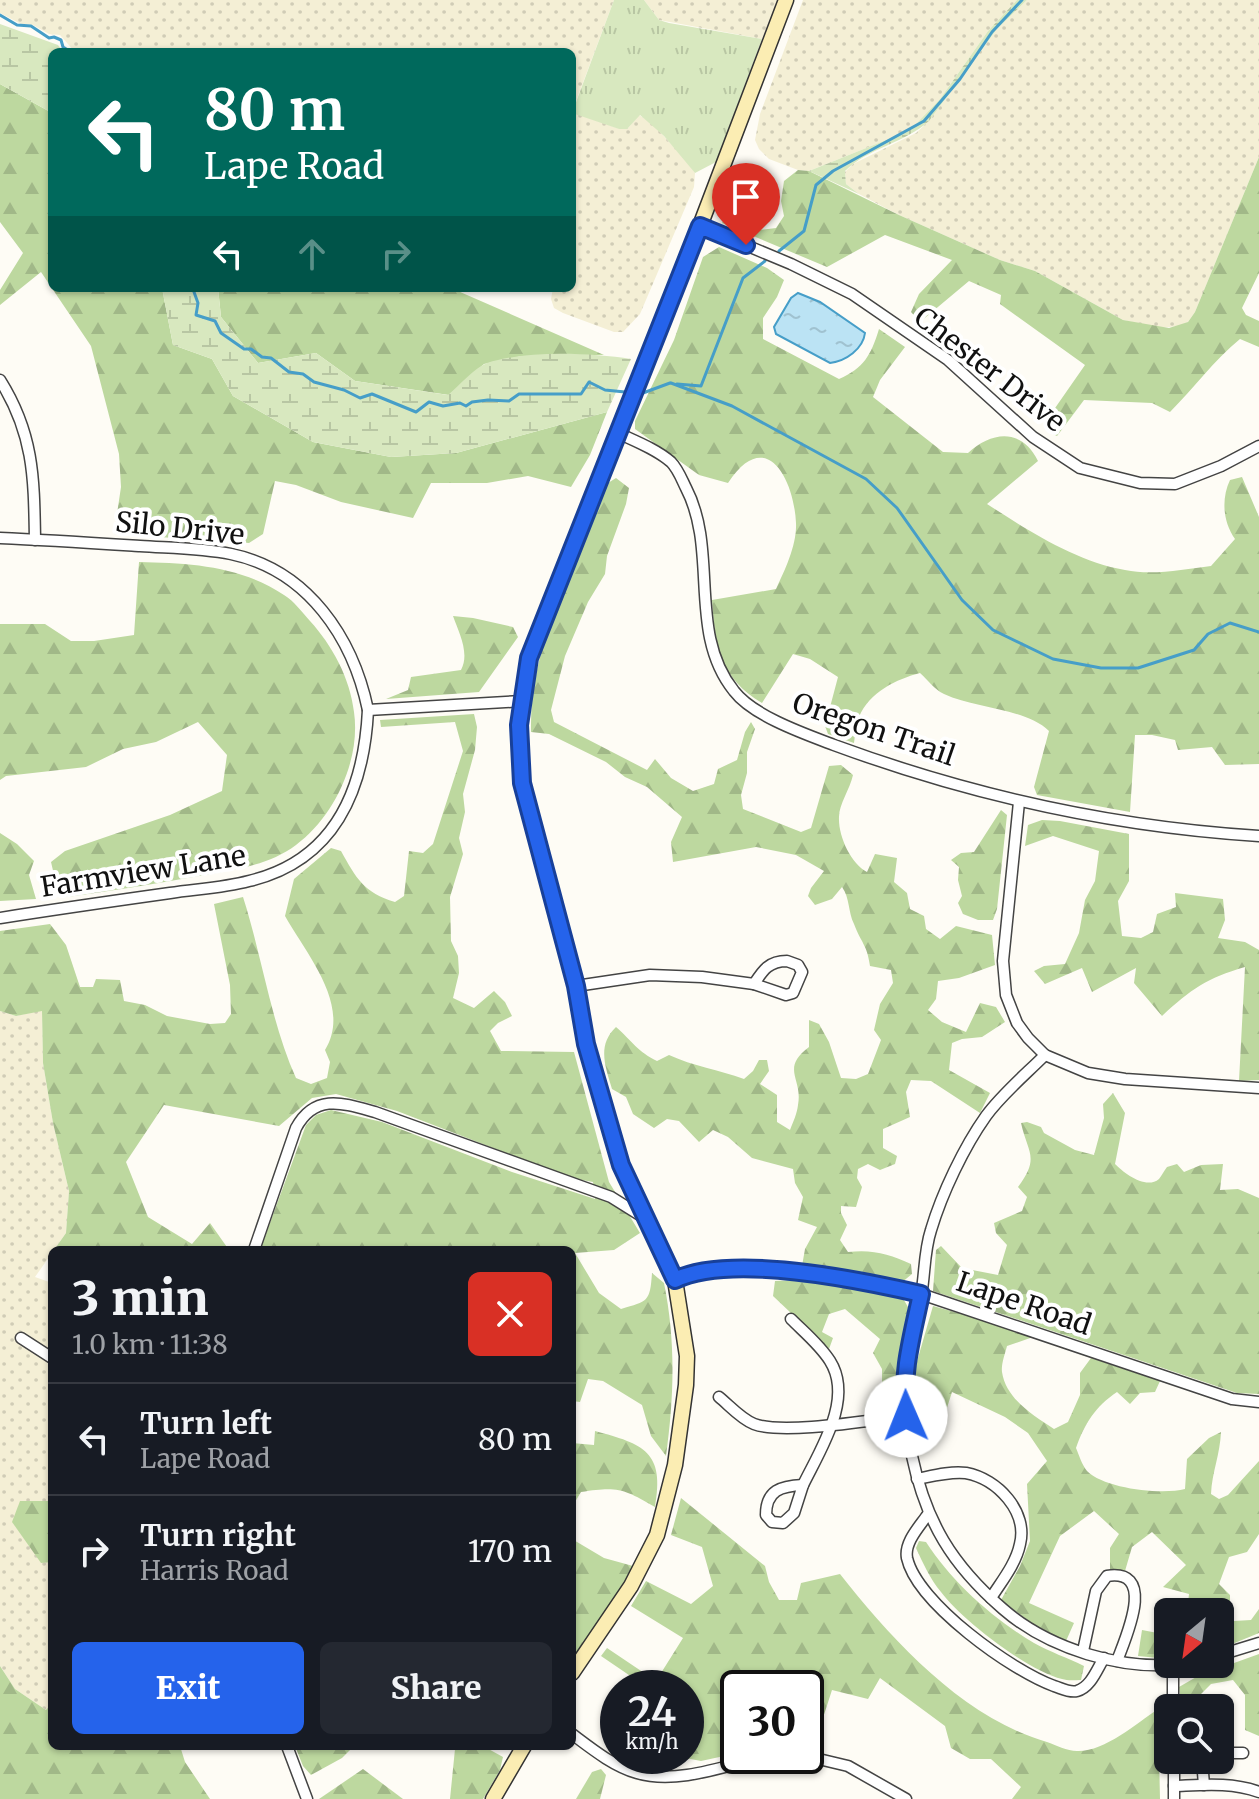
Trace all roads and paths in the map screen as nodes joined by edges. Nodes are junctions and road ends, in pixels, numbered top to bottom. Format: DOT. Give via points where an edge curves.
graph roads {
  1 [pos="786,0"];
  2 [pos="700,226"];
  3 [pos="0,380"];
  4 [pos="618,433"];
  5 [pos="1259,446"];
  6 [pos="0,538"];
  7 [pos="35,540"];
  8 [pos="523,701"];
  9 [pos="368,710"];
  10 [pos="1019,802"];
  11 [pos="1259,836"];
  12 [pos="0,918"];
  13 [pos="754,984"];
  14 [pos="576,986"];
  15 [pos="1045,1055"];
  16 [pos="1259,1088"];
  17 [pos="643,1217"];
  18 [pos="255,1246"];
  19 [pos="675,1280"];
  20 [pos="921,1294"];
  21 [pos="791,1319"];
  22 [pos="21,1338"];
  23 [pos="48,1355"];
  24 [pos="719,1397"];
  25 [pos="1259,1402"];
  26 [pos="906,1416"];
  27 [pos="832,1425"];
  28 [pos="917,1479"];
  29 [pos="803,1485"];
  30 [pos="928,1514"];
  31 [pos="991,1598"];
  32 [pos="1259,1643"];
  33 [pos="1083,1651"];
  34 [pos="1234,1651"];
  35 [pos="1104,1658"];
  36 [pos="1117,1661"];
  37 [pos="1154,1663"];
  38 [pos="576,1667"];
  39 [pos="576,1737"];
  40 [pos="289,1750"];
  41 [pos="522,1750"];
  42 [pos="1234,1753"];
  43 [pos="1243,1753"];
  44 [pos="824,1760"];
  45 [pos="720,1766"];
  46 [pos="1174,1774"];
  47 [pos="1203,1774"];
  48 [pos="1204,1785"];
  49 [pos="1174,1786"];
  50 [pos="1259,1792"];
  51 [pos="307,1799"];
  52 [pos="493,1799"];
  53 [pos="906,1799"];
  54 [pos="1174,1799"];
  1 -- 2 [label="street"];
  2 -- 4 [label="street"];
  2 -- 5 [label="street, Chester Drive" via="852,294 948,360 1033,437 1080,468 1140,483 1175,484"];
  3 -- 7 [label="street" via="19,414 32,457"];
  4 -- 8 [label="street" via="529,658"];
  4 -- 10 [label="street, Oregon Trail" via="671,463 694,502 702,537 708,633 734,693 802,733"];
  6 -- 7 [label="street, Silo Drive"];
  7 -- 9 [label="street, Silo Drive" via="192,549 231,554 270,568 304,591 332,622 356,667"];
  8 -- 9 [label="street"];
  8 -- 14 [label="street" via="522,783"];
  9 -- 12 [label="street, Farmview Lane" via="349,802 331,832 300,860 250,881"];
  10 -- 11 [label="street, Oregon Trail" via="1164,827"];
  10 -- 15 [label="street" via="1006,995 1017,1023"];
  13 -- 13 [label="street" via="786,995 798,986 802,972 798,965 780,961 763,969"];
  13 -- 14 [label="street" via="650,975"];
  14 -- 17 [label="street" via="586,1044 621,1165"];
  15 -- 16 [label="street" via="1088,1073 1125,1079"];
  15 -- 20 [label="street" via="986,1115 951,1179 930,1232"];
  17 -- 18 [label="street" via="611,1197 403,1121 342,1103 327,1104 304,1113 296,1128"];
  17 -- 19 [label="street"];
  19 -- 20 [label="street, Lape Road" via="691,1272 733,1267 862,1280"];
  19 -- 38 [label="street" via="687,1356 686,1385 665,1510 648,1557"];
  20 -- 25 [label="street, Lape Road" via="1232,1399"];
  20 -- 26 [label="street" via="908,1349"];
  21 -- 27 [label="street" via="834,1370 838,1388"];
  22 -- 23 [label="street"];
  24 -- 27 [label="street" via="766,1428"];
  26 -- 27 [label="street"];
  26 -- 28 [label="street"];
  27 -- 29 [label="street"];
  28 -- 30 [label="street"];
  28 -- 31 [label="street" via="951,1473 976,1477 1016,1509 1023,1527 1021,1541"];
  30 -- 31 [label="street" via="956,1562"];
  30 -- 35 [label="street" via="911,1538 908,1559 938,1604 979,1642 1024,1673 1072,1692 1082,1690"];
  31 -- 33 [label="street" via="1028,1627"];
  32 -- 34 [label="street"];
  33 -- 35 [label="street"];
  33 -- 36 [label="street" via="1096,1591 1107,1576 1116,1574 1132,1583 1137,1593"];
  35 -- 36 [label="street"];
  36 -- 37 [label="street"];
  39 -- 45 [label="street" via="623,1767 660,1778"];
  40 -- 51 [label="street"];
  41 -- 52 [label="street"];
  42 -- 43 [label="street"];
  44 -- 53 [label="street" via="848,1766"];
  46 -- 49 [label="street"];
  47 -- 48 [label="street"];
  48 -- 49 [label="street"];
  48 -- 50 [label="street"];
  49 -- 54 [label="street"];
}
